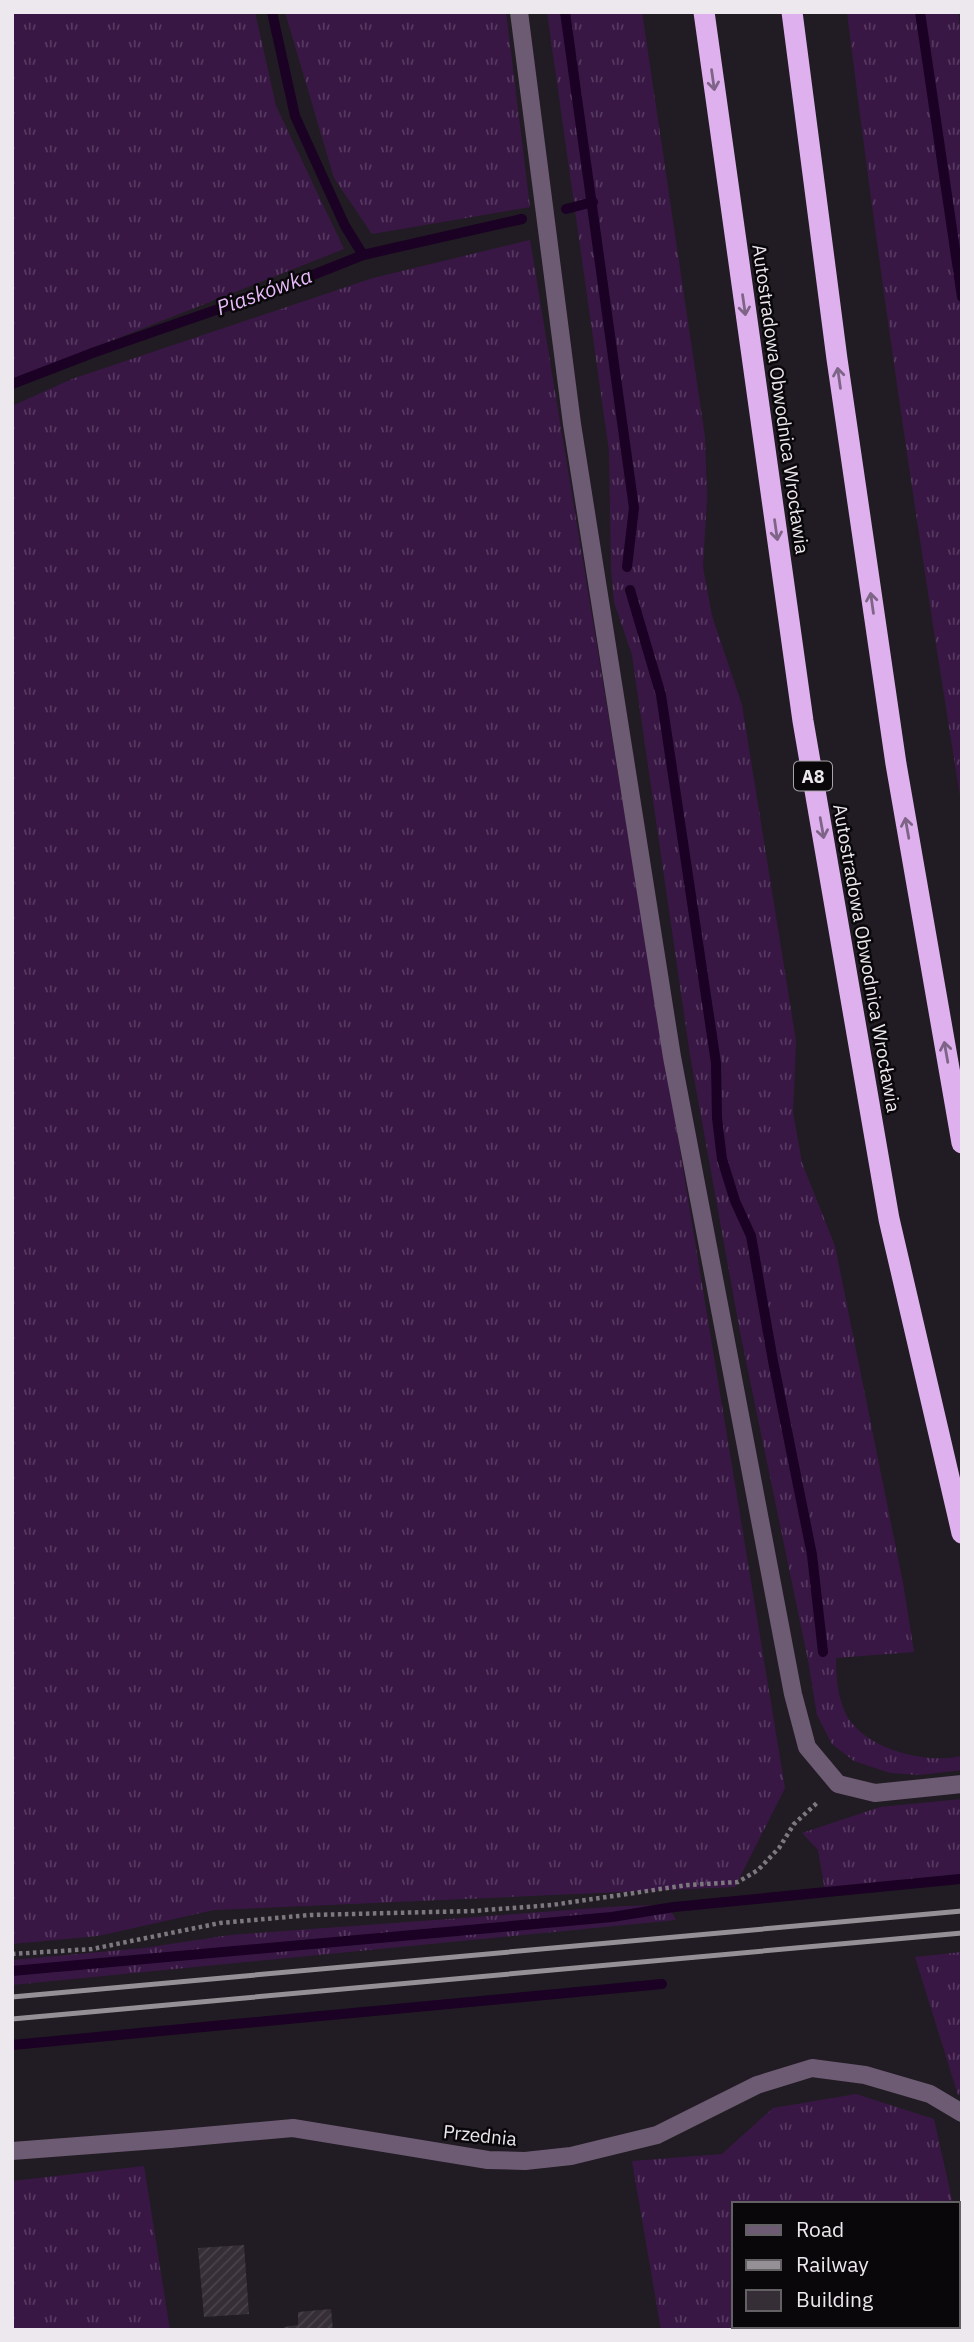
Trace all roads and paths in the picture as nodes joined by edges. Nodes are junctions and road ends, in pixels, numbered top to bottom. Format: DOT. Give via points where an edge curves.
graph roads {
  1 [pos="519,12"];
  2 [pos="704,12"];
  3 [pos="792,12"];
  4 [pos="962,1143"];
  5 [pos="962,1532"];
  6 [pos="838,1784"];
  7 [pos="962,1784"];
  8 [pos="12,1954"];
  9 [pos="962,2113"];
  10 [pos="12,2151"];
  1 -- 6 [label="street" via="572,424 675,1071 793,1694 807,1747"];
  2 -- 5 [label="highway, Autostradowa Obwodnica Wrocławia / A8, one-way" via="805,735 889,1219"];
  4 -- 3 [label="highway, one-way" via="896,764 836,359"];
  6 -- 7 [label="street" via="875,1793"];
  6 -- 8 [label="path" via="794,1824 758,1870 738,1882 473,1912 310,1915 220,1923 92,1949"];
  9 -- 10 [label="street, Przednia" via="930,2094 865,2075 812,2068 757,2085 657,2135 570,2156 525,2161 488,2160 293,2128"];
}
